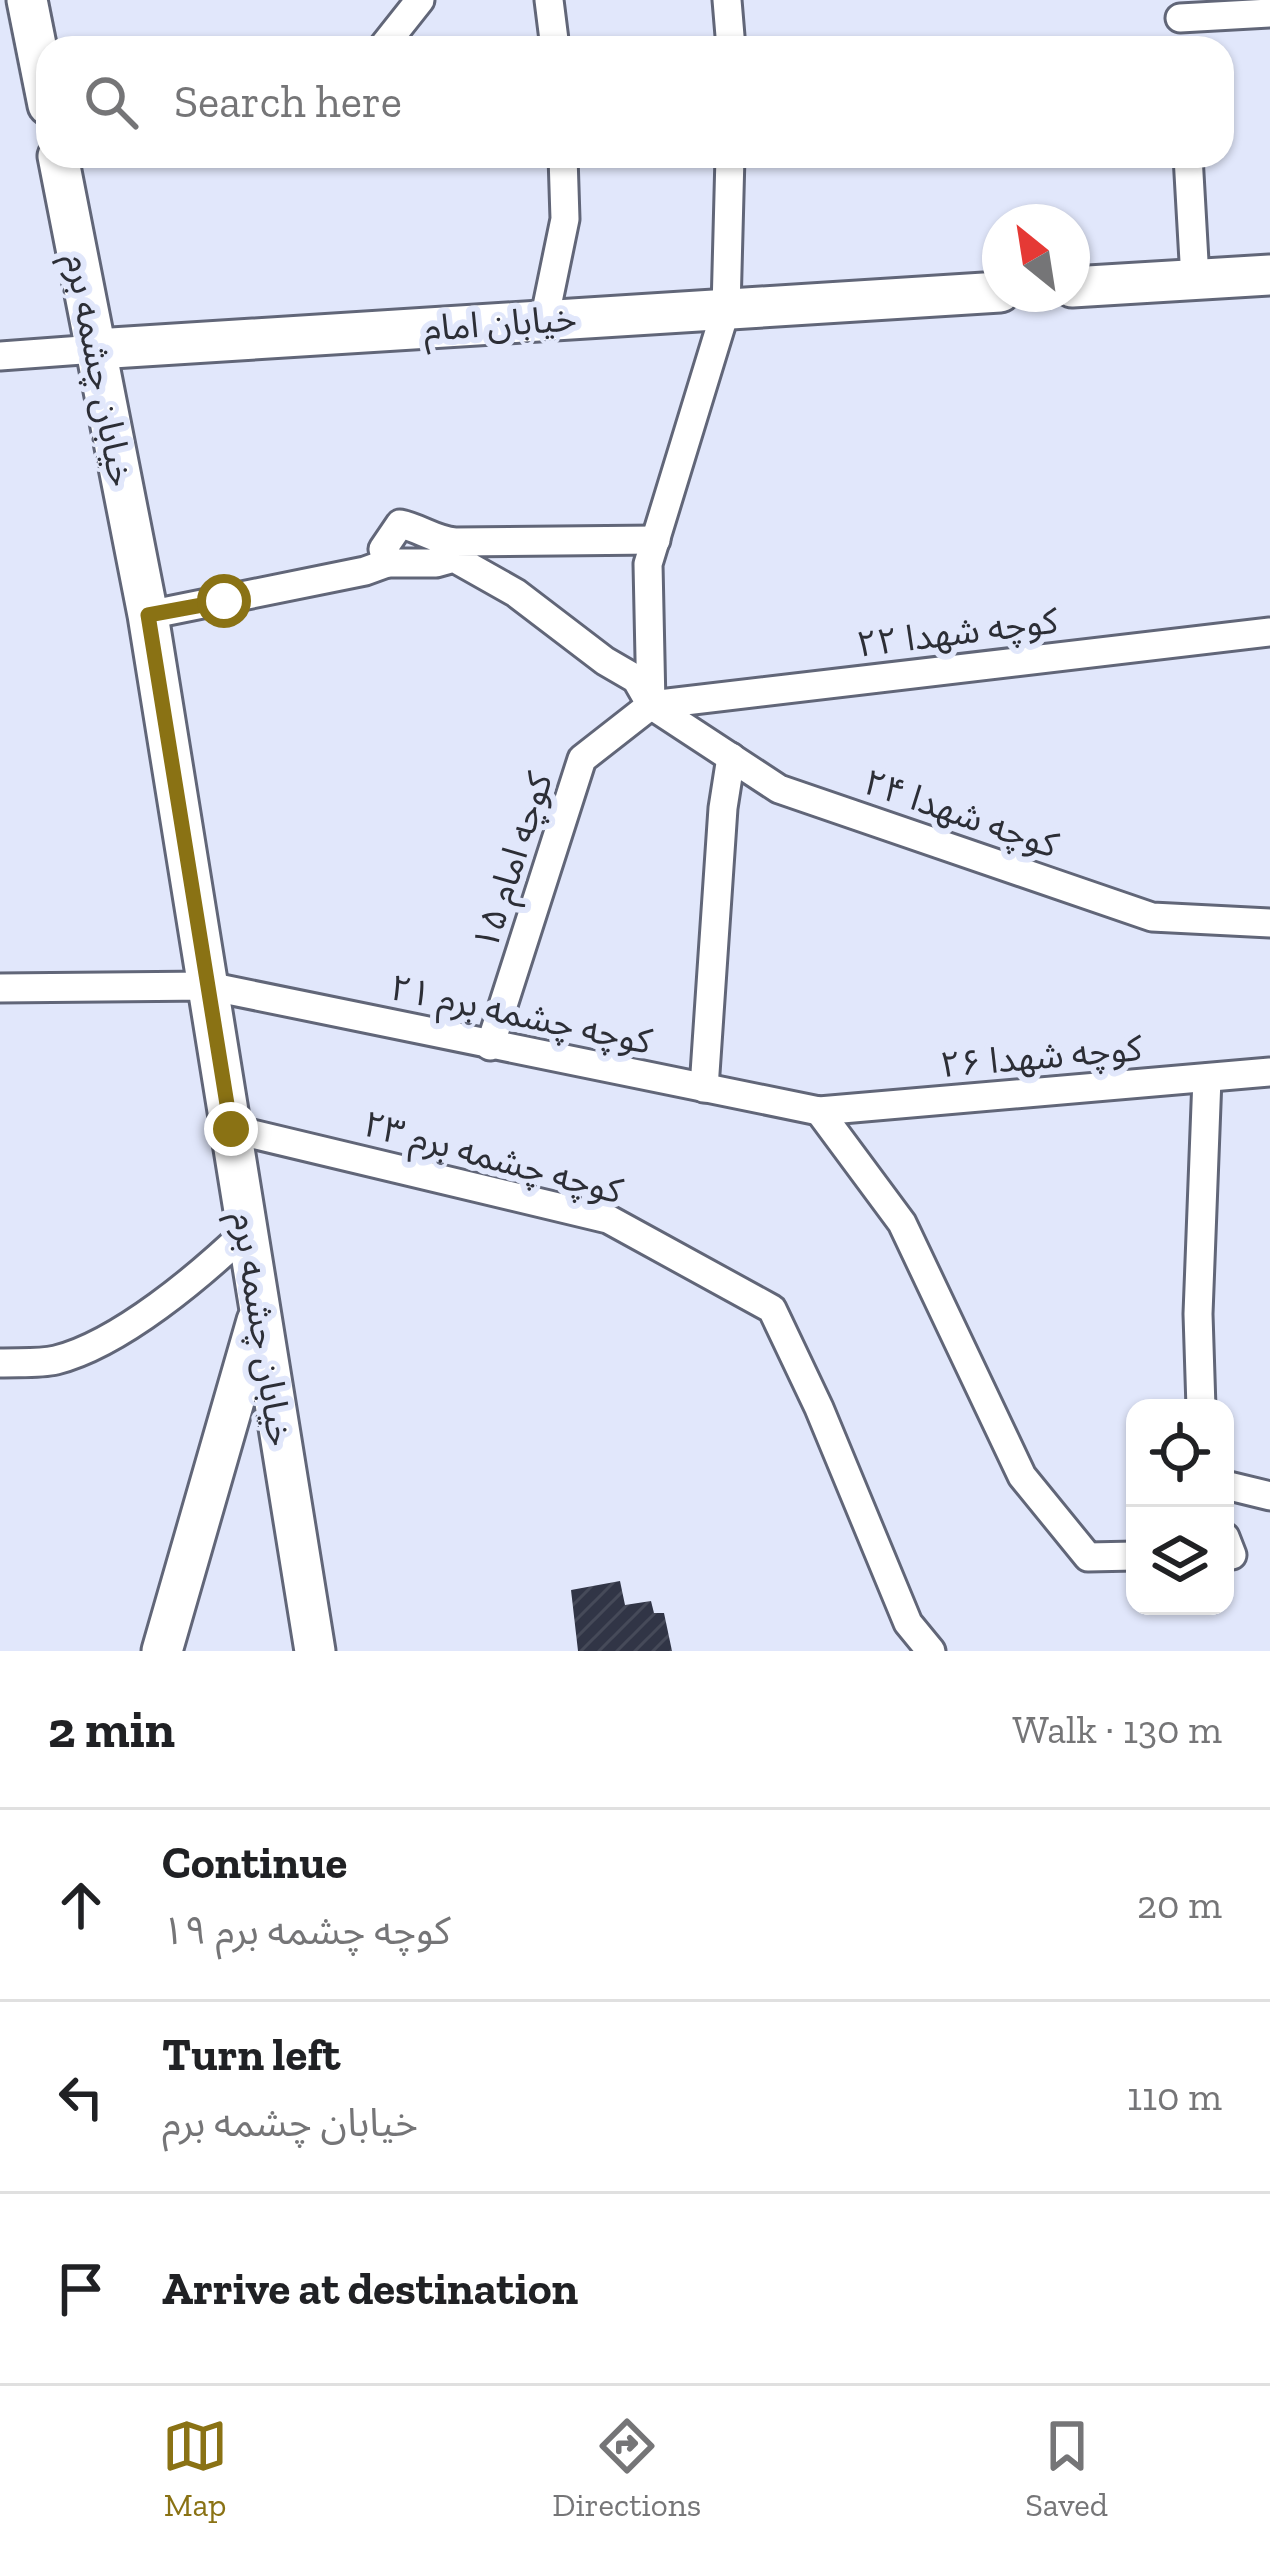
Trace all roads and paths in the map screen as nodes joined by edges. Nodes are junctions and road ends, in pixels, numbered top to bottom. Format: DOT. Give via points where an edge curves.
graph roads {
  1 [pos="27,0"];
  2 [pos="420,0"];
  3 [pos="549,0"];
  4 [pos="727,0"];
  5 [pos="1179,9"];
  6 [pos="1270,13"];
  7 [pos="392,36"];
  8 [pos="554,36"];
  9 [pos="730,36"];
  10 [pos="36,45"];
  11 [pos="60,168"];
  12 [pos="563,168"];
  13 [pos="730,168"];
  14 [pos="1189,168"];
  15 [pos="1270,275"];
  16 [pos="1195,279"];
  17 [pos="1090,286"];
  18 [pos="982,293"];
  19 [pos="726,309"];
  20 [pos="544,321"];
  21 [pos="96,349"];
  22 [pos="0,356"];
  23 [pos="656,541"];
  24 [pos="387,563"];
  25 [pos="148,615"];
  26 [pos="1270,632"];
  27 [pos="652,705"];
  28 [pos="730,757"];
  29 [pos="1270,922"];
  30 [pos="208,986"];
  31 [pos="0,988"];
  32 [pos="490,1046"];
  33 [pos="1270,1072"];
  34 [pos="1208,1078"];
  35 [pos="704,1088"];
  36 [pos="819,1111"];
  37 [pos="231,1129"];
  38 [pos="248,1230"];
  39 [pos="260,1310"];
  40 [pos="0,1363"];
  41 [pos="1201,1399"];
  42 [pos="1234,1487"];
  43 [pos="1270,1496"];
  44 [pos="1126,1556"];
  45 [pos="162,1651"];
  46 [pos="315,1651"];
  47 [pos="932,1651"];
  1 -- 10 [label="main road"];
  2 -- 7 [label="street"];
  3 -- 8 [label="street"];
  4 -- 9 [label="street"];
  5 -- 6 [label="street"];
  11 -- 21 [label="main road, خیابان چشمه برم"];
  12 -- 20 [label="street" via="565,219"];
  13 -- 19 [label="street"];
  14 -- 16 [label="street"];
  15 -- 16 [label="main road"];
  16 -- 17 [label="main road"];
  18 -- 19 [label="main road, خیابان امام"];
  19 -- 20 [label="main road, خیابان امام"];
  19 -- 23 [label="street"];
  20 -- 21 [label="main road, خیابان امام"];
  21 -- 22 [label="street, خیابان امام"];
  21 -- 25 [label="main road, خیابان چشمه برم"];
  23 -- 24 [label="street" via="455,542 400,524 383,549"];
  23 -- 27 [label="street" via="649,564"];
  24 -- 25 [label="street, کوچه شهدا ۲۴"];
  24 -- 27 [label="street, کوچه شهدا ۲۴" via="454,558 516,592 636,679"];
  25 -- 30 [label="main road, خیابان چشمه برم"];
  26 -- 27 [label="street, کوچه شهدا ۲۲"];
  27 -- 28 [label="street, کوچه شهدا ۲۴"];
  27 -- 32 [label="street, کوچه امام ۱۵" via="582,759"];
  28 -- 29 [label="street, کوچه شهدا ۲۴" via="779,789 1152,917"];
  28 -- 35 [label="street"];
  30 -- 31 [label="street, کوچه چشمه برم ۲۱"];
  30 -- 32 [label="street, کوچه چشمه برم ۲۱"];
  30 -- 37 [label="main road, خیابان چشمه برم"];
  32 -- 35 [label="street, کوچه چشمه برم ۲۱"];
  33 -- 34 [label="street, کوچه شهدا ۲۶"];
  34 -- 36 [label="street, کوچه شهدا ۲۶"];
  34 -- 41 [label="street"];
  35 -- 36 [label="street, کوچه چشمه برم ۲۱"];
  36 -- 44 [label="street" via="902,1223 1022,1476 1088,1557"];
  37 -- 38 [label="main road, خیابان چشمه برم"];
  37 -- 47 [label="street, کوچه چشمه برم ۲۳" via="608,1219 772,1309 908,1623"];
  38 -- 39 [label="main road, خیابان چشمه برم"];
  38 -- 40 [label="street" via="197,1278 102,1340 55,1360"];
  39 -- 45 [label="main road"];
  39 -- 46 [label="main road, خیابان چشمه برم"];
  42 -- 43 [label="street"];
}
